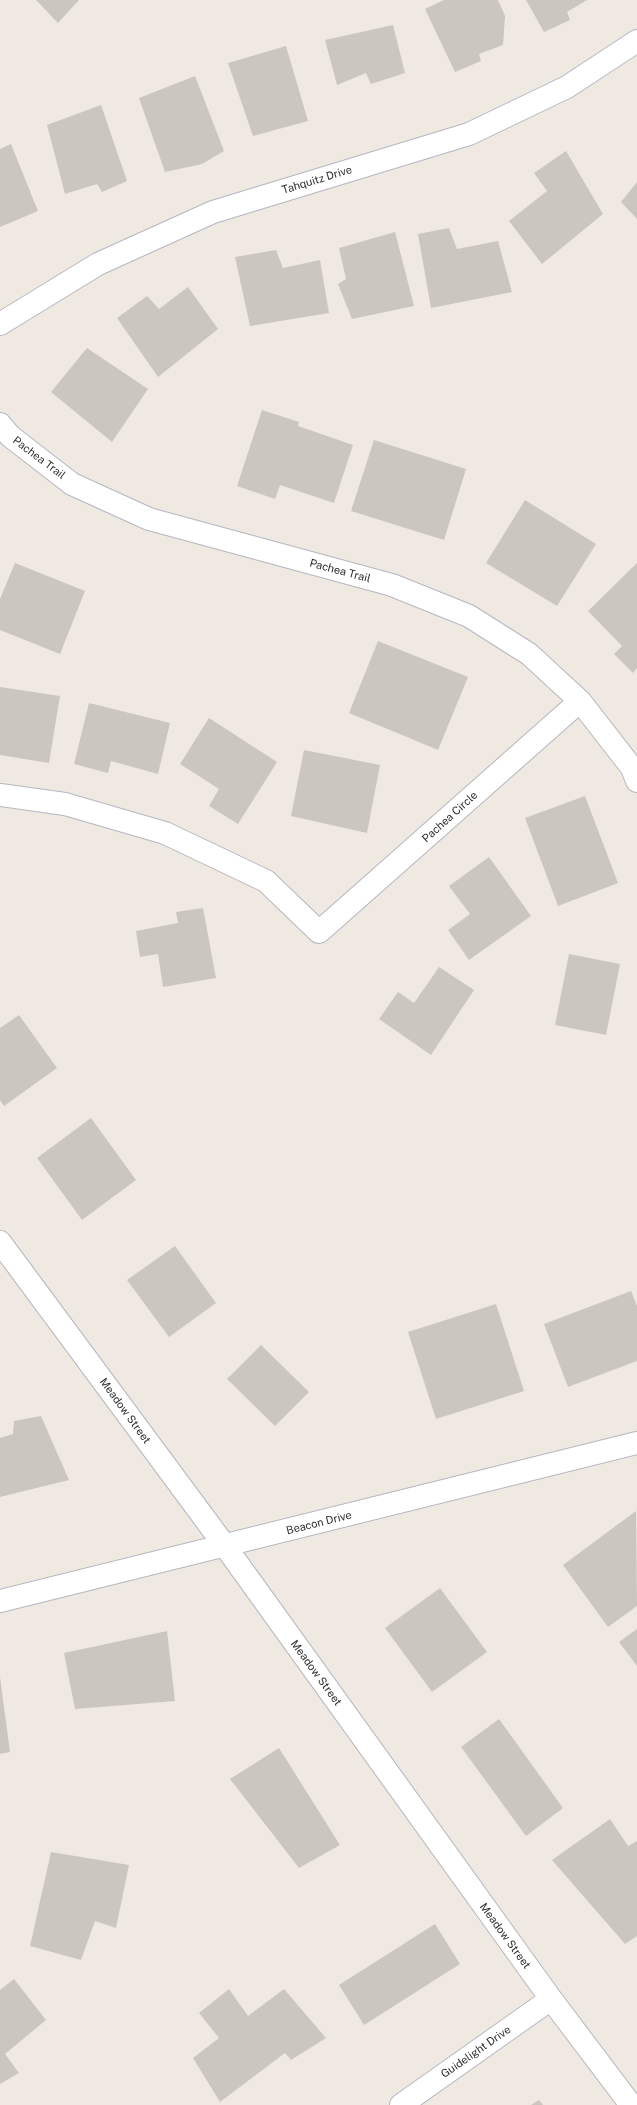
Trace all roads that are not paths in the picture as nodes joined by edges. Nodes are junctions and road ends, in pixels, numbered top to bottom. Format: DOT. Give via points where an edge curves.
graph roads {
  1 [pos="637,41"];
  2 [pos="0,324"];
  3 [pos="0,424"];
  4 [pos="580,701"];
  5 [pos="637,781"];
  6 [pos="0,795"];
  7 [pos="0,1242"];
  8 [pos="637,1443"];
  9 [pos="225,1546"];
  10 [pos="0,1601"];
  11 [pos="551,1999"];
  12 [pos="401,2105"];
  13 [pos="630,2105"];
  1 -- 2 [label="street, Tahquitz Drive" via="567,87 468,134 213,212 98,264"];
  3 -- 4 [label="street, Pachea Trail" via="10,436 72,484 149,519 392,585 469,616 529,654"];
  4 -- 5 [label="street, Pachea Trail" via="632,768"];
  4 -- 6 [label="street, Pachea Circle" via="319,932 266,881 165,833 65,804"];
  7 -- 9 [label="street, Meadow Street"];
  8 -- 9 [label="street, Beacon Drive"];
  9 -- 10 [label="street, Beacon Drive"];
  9 -- 11 [label="street, Meadow Street"];
  11 -- 12 [label="street, Guidelight Drive"];
  11 -- 13 [label="street, Meadow Street"];
}
